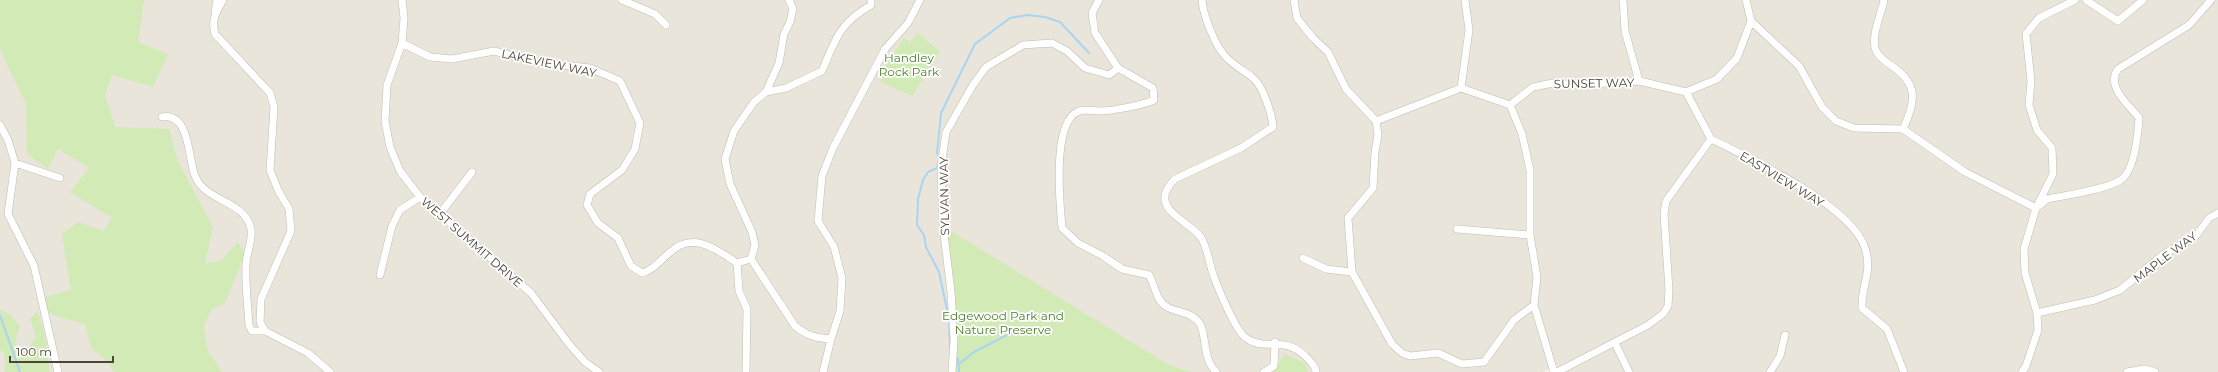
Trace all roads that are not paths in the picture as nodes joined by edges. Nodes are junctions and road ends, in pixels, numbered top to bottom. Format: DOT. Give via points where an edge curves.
graph roads {
  1 [pos="216,0"];
  2 [pos="224,0"];
  3 [pos="402,0"];
  4 [pos="622,0"];
  5 [pos="789,0"];
  6 [pos="871,0"];
  7 [pos="920,0"];
  8 [pos="1099,0"];
  9 [pos="1202,0"];
  10 [pos="1294,0"];
  11 [pos="1465,0"];
  12 [pos="1623,0"];
  13 [pos="1746,0"];
  14 [pos="1884,0"];
  15 [pos="2075,0"];
  16 [pos="2086,0"];
  17 [pos="2143,0"];
  18 [pos="2211,0"];
  19 [pos="215,14"];
  20 [pos="1751,21"];
  21 [pos="666,25"];
  22 [pos="402,43"];
  23 [pos="1118,68"];
  24 [pos="1639,81"];
  25 [pos="1461,88"];
  26 [pos="766,92"];
  27 [pos="1686,92"];
  28 [pos="1510,105"];
  29 [pos="162,117"];
  30 [pos="1376,121"];
  31 [pos="0,125"];
  32 [pos="1903,129"];
  33 [pos="1711,139"];
  34 [pos="15,163"];
  35 [pos="472,172"];
  36 [pos="60,178"];
  37 [pos="420,197"];
  38 [pos="2036,208"];
  39 [pos="2218,213"];
  40 [pos="439,215"];
  41 [pos="1457,229"];
  42 [pos="1530,234"];
  43 [pos="1303,258"];
  44 [pos="751,259"];
  45 [pos="737,263"];
  46 [pos="1352,272"];
  47 [pos="380,275"];
  48 [pos="1534,305"];
  49 [pos="2037,312"];
  50 [pos="265,331"];
  51 [pos="1784,335"];
  52 [pos="831,338"];
  53 [pos="1275,342"];
  54 [pos="1615,343"];
  55 [pos="2024,369"];
  56 [pos="58,372"];
  57 [pos="330,372"];
  58 [pos="599,372"];
  59 [pos="746,372"];
  60 [pos="823,372"];
  61 [pos="952,372"];
  62 [pos="1216,372"];
  63 [pos="1264,372"];
  64 [pos="1316,372"];
  65 [pos="1555,372"];
  66 [pos="1629,372"];
  67 [pos="1770,372"];
  68 [pos="1904,372"];
  69 [pos="2033,372"];
  70 [pos="2127,372"];
  71 [pos="2155,372"];
  1 -- 19 [label="street"];
  2 -- 19 [label="street"];
  3 -- 22 [label="street, WEST SUMMIT DRIVE"];
  4 -- 21 [label="street" via="655,14"];
  5 -- 26 [label="street" via="793,9 790,22 784,34 779,63"];
  6 -- 26 [label="street" via="871,5 853,15 838,34 822,71 786,88"];
  7 -- 52 [label="street" via="908,23 885,49 833,148 822,176 818,222 834,247 842,278 840,312"];
  8 -- 23 [label="street" via="1092,13 1095,33"];
  9 -- 53 [label="street" via="1203,12 1224,56 1244,74 1252,77 1260,87 1273,127 1242,148 1175,179 1166,194 1167,204 1171,213 1194,229 1201,238 1221,295 1244,338 1257,344"];
  10 -- 30 [label="street" via="1297,18 1328,52 1346,89"];
  11 -- 25 [label="street" via="1469,30"];
  12 -- 24 [label="street" via="1625,31"];
  13 -- 20 [label="street"];
  14 -- 32 [label="street" via="1875,32 1875,50 1880,57 1904,74 1909,82 1912,110"];
  15 -- 38 [label="street" via="2039,18 2026,34 2031,81 2029,105 2037,130 2052,148 2053,174"];
  16 -- 17 [label="street" via="2118,21"];
  18 -- 38 [label="street" via="2189,25 2114,74 2113,81 2117,91 2139,118 2138,141 2132,161 2122,179 2110,185 2047,199"];
  19 -- 50 [label="street" via="212,25 215,34 270,93 274,107 270,170 289,209 291,231 262,299 260,322"];
  20 -- 27 [label="street" via="1737,58 1717,79"];
  20 -- 32 [label="street" via="1799,66 1822,107 1836,121 1854,128"];
  22 -- 37 [label="street, WEST SUMMIT DRIVE" via="387,85 386,122 390,147 400,171"];
  22 -- 45 [label="street, LAKEVIEW WAY" via="430,57 452,59 494,51 537,62 590,68 620,81 640,123 635,149 622,170 590,194 587,205 598,223 618,238 631,266 642,273 650,270 676,247 694,241 716,249"];
  23 -- 61 [label="street, SYLVAN WAY" via="1109,75 1100,74 1085,68 1067,51 1052,43 1023,45 986,66 946,132 941,167 943,226 954,340"];
  23 -- 62 [label="street" via="1153,88 1154,100 1146,104 1101,111 1083,110 1073,114 1064,128 1062,147 1059,188 1062,228 1078,244 1122,269 1149,275 1155,284 1155,292 1166,307 1189,314 1200,325 1208,365"];
  24 -- 27 [label="street, SUNSET WAY"];
  24 -- 28 [label="street, SUNSET WAY" via="1576,85 1553,83 1533,87"];
  25 -- 28 [label="street"];
  25 -- 30 [label="street"];
  26 -- 44 [label="street" via="754,102 734,131 726,159 730,184 752,232 755,245"];
  27 -- 33 [label="street"];
  28 -- 42 [label="street" via="1522,134 1530,170"];
  29 -- 50 [label="street" via="174,117 182,125 196,177 206,191 241,211 251,229 246,265 249,326 252,331"];
  30 -- 46 [label="street" via="1378,136 1373,188 1348,218"];
  31 -- 34 [label="street"];
  32 -- 38 [label="street" via="1965,172"];
  33 -- 54 [label="street" via="1666,201 1664,214 1668,306 1657,319"];
  33 -- 68 [label="street, EASTVIEW WAY" via="1756,160 1814,195 1850,224 1865,247 1869,270 1862,296 1862,308 1887,329"];
  34 -- 36 [label="street"];
  34 -- 56 [label="street" via="8,214 34,266"];
  35 -- 40 [label="street"];
  37 -- 40 [label="street, WEST SUMMIT DRIVE"];
  37 -- 47 [label="street" via="400,210 392,226"];
  38 -- 49 [label="street" via="2024,249 2025,273"];
  39 -- 49 [label="street, MAPLE WAY" via="2209,218 2195,237 2164,254 2120,290 2095,300"];
  40 -- 58 [label="street, WEST SUMMIT DRIVE" via="531,293 569,344 585,362"];
  41 -- 42 [label="street"];
  42 -- 48 [label="street" via="1537,277"];
  43 -- 46 [label="street" via="1326,269"];
  44 -- 45 [label="street"];
  44 -- 52 [label="street" via="795,326 805,334"];
  45 -- 59 [label="street" via="739,291 747,309"];
  46 -- 48 [label="street" via="1392,344 1410,356 1438,353 1462,364 1484,362 1514,320"];
  48 -- 65 [label="street"];
  49 -- 55 [label="street" via="2038,330"];
  50 -- 57 [label="street" via="308,353"];
  51 -- 67 [label="street" via="1780,356"];
  52 -- 60 [label="street"];
  53 -- 63 [label="street" via="1274,366"];
  53 -- 64 [label="street" via="1289,345 1302,352 1316,368"];
  54 -- 65 [label="street"];
  54 -- 66 [label="street"];
  55 -- 69 [label="street"];
  70 -- 71 [label="street" via="2144,369"];
}
